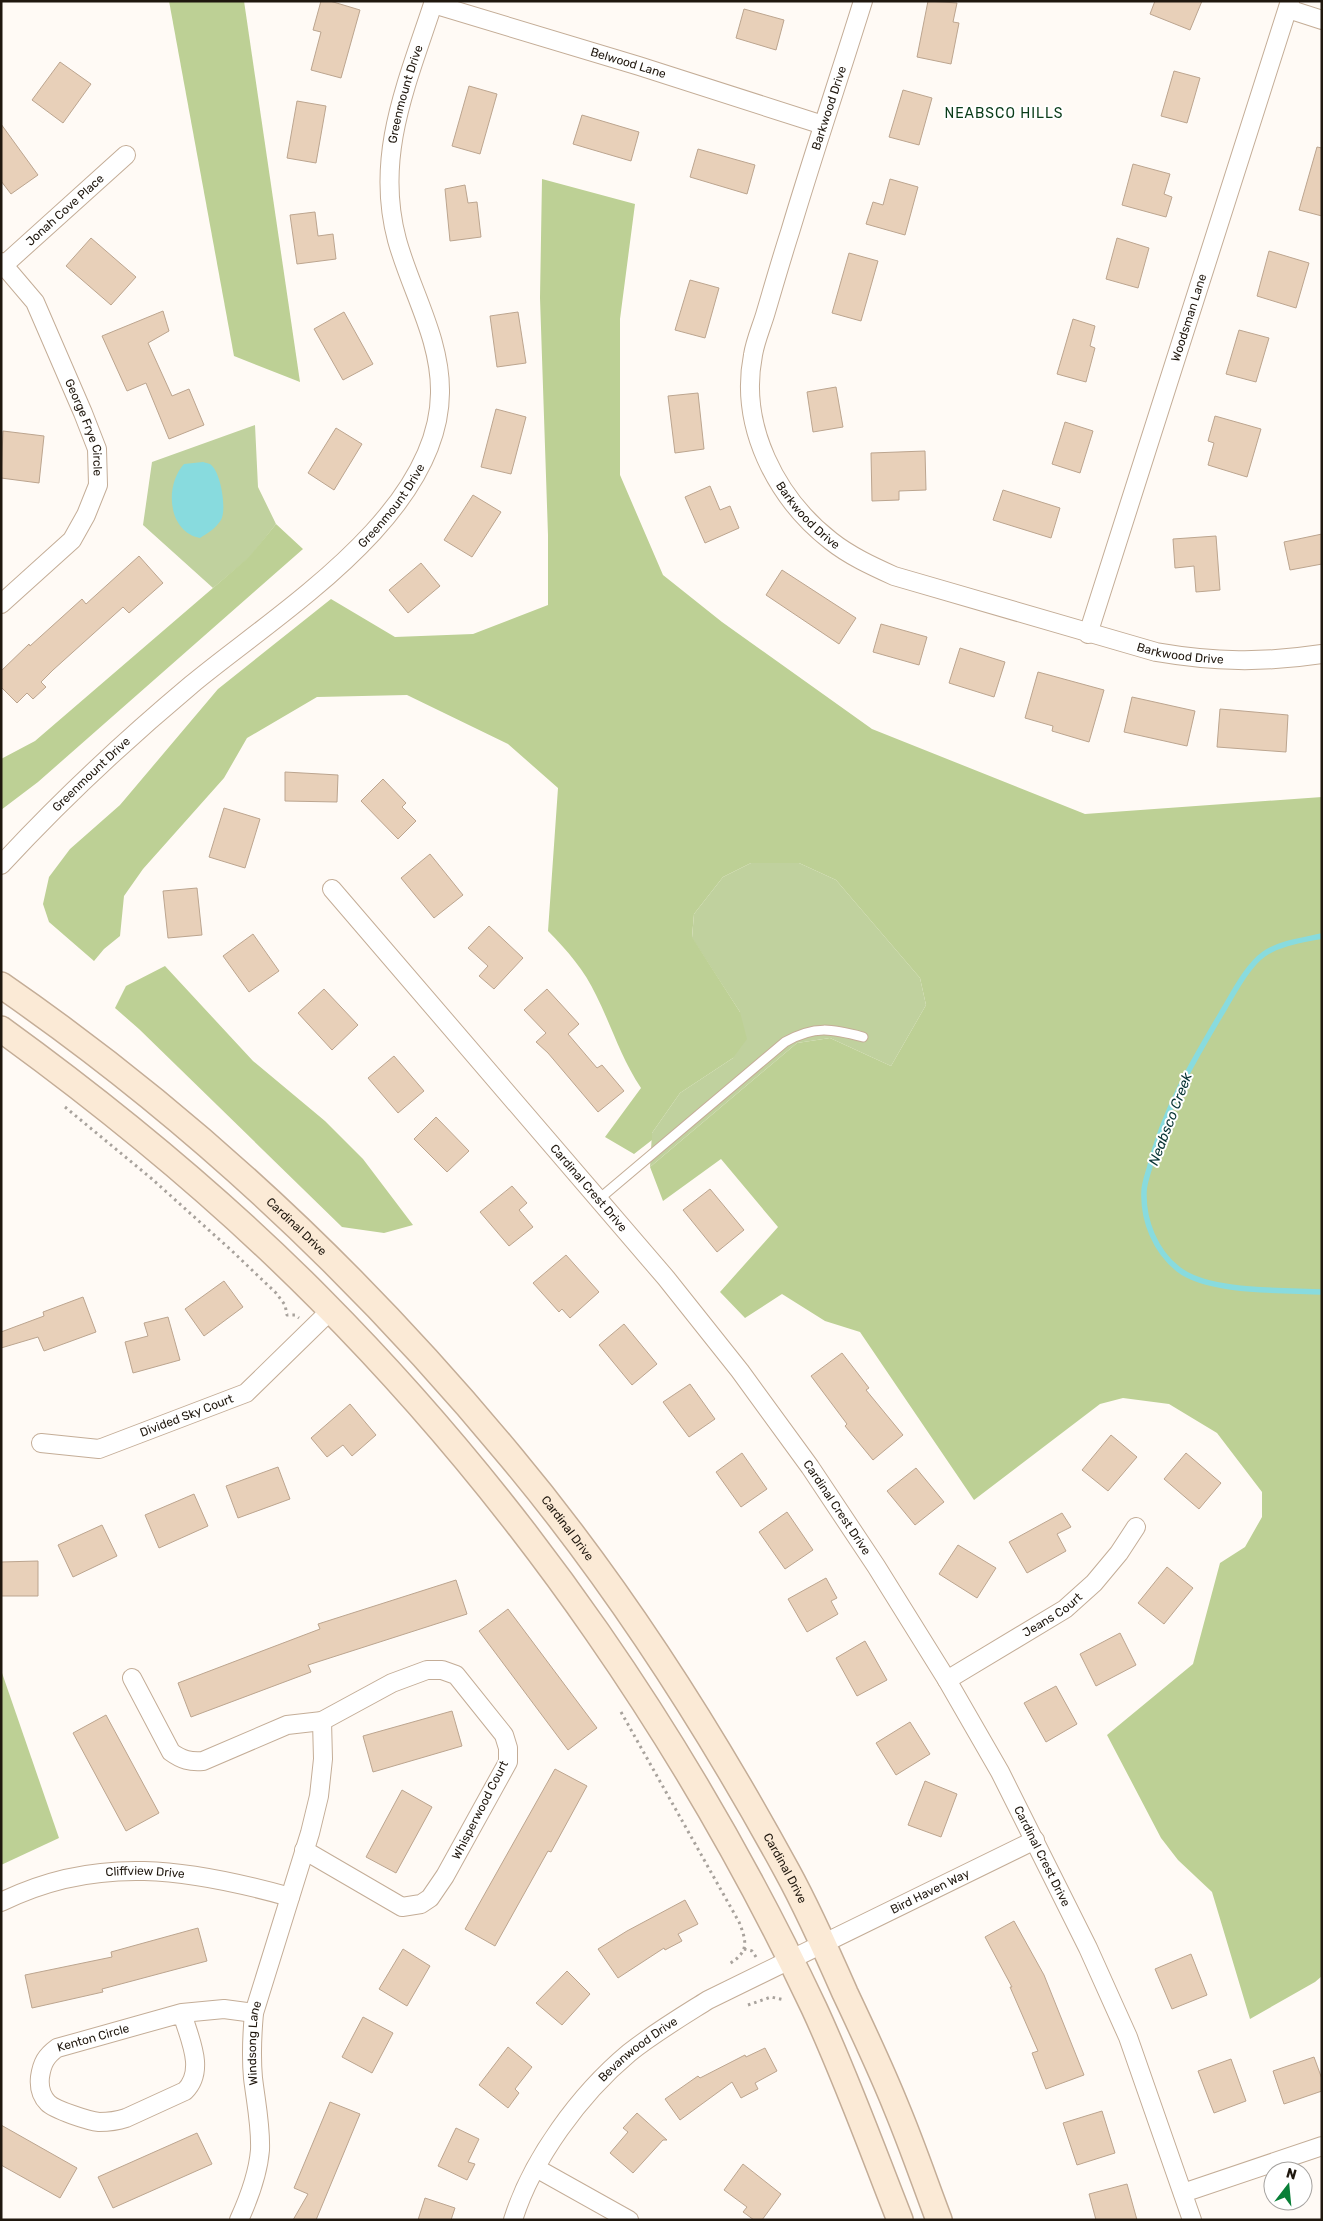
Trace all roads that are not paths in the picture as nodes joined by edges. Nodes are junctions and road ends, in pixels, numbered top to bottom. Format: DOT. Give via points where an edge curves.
graph roads {
  1 [pos="863,1"];
  2 [pos="433,2"];
  3 [pos="1289,5"];
  4 [pos="1322,20"];
  5 [pos="823,125"];
  6 [pos="126,155"];
  7 [pos="2,264"];
  8 [pos="1,604"];
  9 [pos="1088,634"];
  10 [pos="1322,654"];
  11 [pos="1,865"];
  12 [pos="332,889"];
  13 [pos="1,985"];
  14 [pos="1,1029"];
  15 [pos="863,1037"];
  16 [pos="598,1199"];
  17 [pos="331,1310"];
  18 [pos="41,1443"];
  19 [pos="1136,1527"];
  20 [pos="132,1678"];
  21 [pos="947,1680"];
  22 [pos="322,1721"];
  23 [pos="1035,1840"];
  24 [pos="304,1850"];
  25 [pos="290,1897"];
  26 [pos="1,1902"];
  27 [pos="824,1944"];
  28 [pos="790,1961"];
  29 [pos="182,2013"];
  30 [pos="254,2013"];
  31 [pos="1322,2146"];
  32 [pos="536,2168"];
  33 [pos="1183,2193"];
  34 [pos="239,2220"];
  35 [pos="513,2220"];
  36 [pos="629,2220"];
  37 [pos="900,2220"];
  38 [pos="939,2220"];
  39 [pos="1192,2220"];
  1 -- 5 [label="street, Barkwood Drive"];
  2 -- 5 [label="street, Belwood Lane"];
  2 -- 11 [label="street, Greenmount Drive" via="397,115 390,148 392,215 439,367 437,423 417,475 389,513 317,587 193,684 112,753"];
  3 -- 4 [label="street"];
  3 -- 9 [label="street, Woodsman Lane"];
  5 -- 9 [label="street, Barkwood Drive" via="752,355 752,415 770,468 807,520 858,560 894,576"];
  6 -- 7 [label="street, Jonah Cove Place"];
  7 -- 8 [label="street, George Frye Circle" via="35,302 83,413 98,449 98,486 72,540"];
  9 -- 10 [label="street, Barkwood Drive" via="1198,660 1266,661"];
  12 -- 16 [label="street, Cardinal Crest Drive"];
  13 -- 27 [label="main road, Cardinal Drive" via="122,1073 289,1218 413,1344 512,1457 631,1617 700,1721 789,1873"];
  14 -- 17 [label="main road" via="96,1100 186,1174"];
  15 -- 16 [label="lane" via="832,1029 798,1034"];
  16 -- 21 [label="street, Cardinal Crest Drive" via="734,1363 804,1459"];
  17 -- 18 [label="street, Divided Sky Court" via="246,1393 99,1449"];
  17 -- 28 [label="main road" via="452,1443 587,1617 692,1780 739,1861"];
  19 -- 21 [label="street, Jeans Court" via="1094,1583 1065,1609"];
  20 -- 22 [label="street, Whisperwood Court" via="171,1752 191,1762 203,1761 287,1725"];
  21 -- 23 [label="street, Cardinal Crest Drive"];
  22 -- 24 [label="street" via="323,1759 319,1796"];
  22 -- 24 [label="street, Whisperwood Court" via="392,1683 427,1670 442,1670 456,1676 504,1734 508,1762 445,1876 430,1898 421,1904 402,1907"];
  23 -- 27 [label="street, Bird Haven Way"];
  23 -- 33 [label="street, Cardinal Crest Drive" via="1128,2037"];
  24 -- 25 [label="street"];
  25 -- 26 [label="street, Cliffview Drive" via="198,1875 121,1871 80,1876 41,1886"];
  25 -- 30 [label="street, Windsong Lane"];
  27 -- 28 [label="street, Bevanwood Drive"];
  27 -- 38 [label="main road, Cardinal Drive" via="896,2106"];
  28 -- 32 [label="street, Bevanwood Drive" via="708,2000 628,2054 573,2112"];
  28 -- 37 [label="main road" via="814,2009"];
  29 -- 29 [label="street, Kenton Circle" via="57,2048 42,2066 40,2082 48,2103 97,2122 107,2122 126,2118 185,2091 192,2085 196,2062"];
  29 -- 30 [label="street, Kenton Circle" via="224,2009"];
  30 -- 34 [label="street, Windsong Lane" via="251,2043 260,2152 256,2175"];
  31 -- 33 [label="street"];
  32 -- 35 [label="street, Bevanwood Drive"];
  32 -- 36 [label="street"];
  33 -- 39 [label="street, Cardinal Crest Drive"];
}
